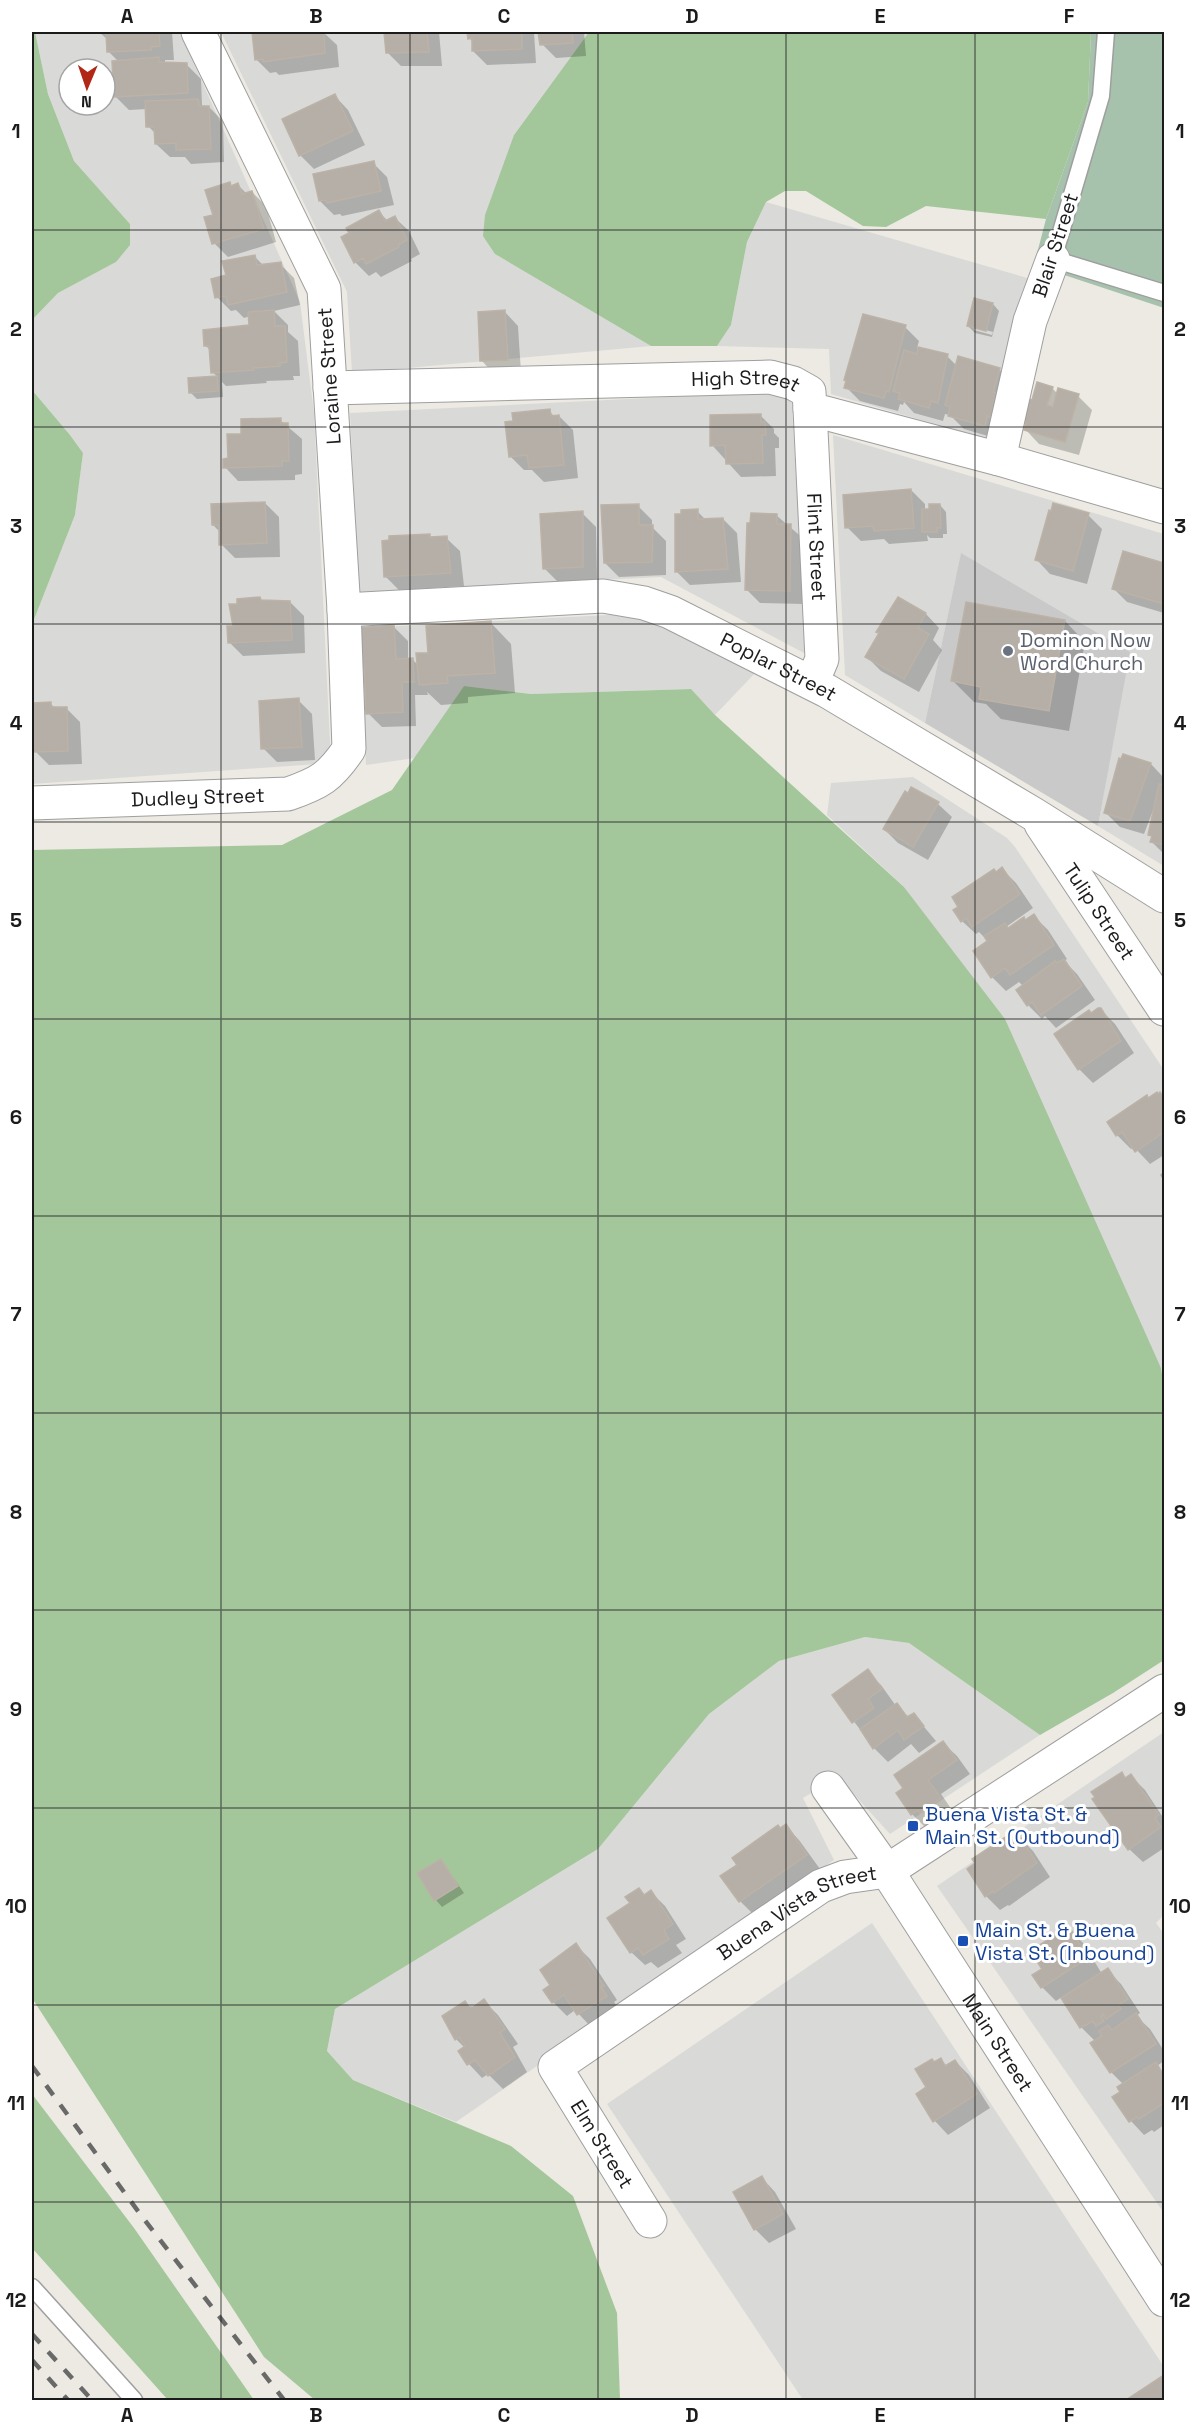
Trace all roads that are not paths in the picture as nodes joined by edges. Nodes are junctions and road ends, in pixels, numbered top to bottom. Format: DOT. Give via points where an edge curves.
graph roads {
  1 [pos="198,32"];
  2 [pos="1107,32"];
  3 [pos="1053,259"];
  4 [pos="1164,293"];
  5 [pos="330,388"];
  6 [pos="810,409"];
  7 [pos="999,459"];
  8 [pos="1164,507"];
  9 [pos="344,610"];
  10 [pos="812,683"];
  11 [pos="349,749"];
  12 [pos="32,803"];
  13 [pos="1035,815"];
  14 [pos="1164,896"];
  15 [pos="1164,1009"];
  16 [pos="1164,1691"];
  17 [pos="828,1788"];
  18 [pos="887,1871"];
  19 [pos="555,2067"];
  20 [pos="650,2221"];
  21 [pos="32,2287"];
  22 [pos="1164,2300"];
  23 [pos="134,2400"];
  1 -- 5 [label="street, Loraine Street" via="324,289"];
  2 -- 3 [label="lane, Blair Street" via="1101,96"];
  3 -- 4 [label="lane"];
  3 -- 7 [label="street, Blair Street" via="1030,321"];
  5 -- 6 [label="street, High Street" via="770,377 809,392"];
  5 -- 9 [label="street, Loraine Street"];
  6 -- 7 [label="street, High Street"];
  6 -- 10 [label="street, Flint Street" via="822,659"];
  7 -- 8 [label="street, High Street"];
  9 -- 10 [label="street, Poplar Street" via="603,596 670,612"];
  9 -- 11 [label="street, Loraine Street"];
  10 -- 13 [label="street, Poplar Street"];
  11 -- 12 [label="street, Dudley Street" via="336,768 315,785 288,794"];
  13 -- 14 [label="street, Poplar Street"];
  13 -- 15 [label="street, Tulip Street"];
  16 -- 18 [label="street, Buena Vista Street"];
  17 -- 18 [label="street, Main Street"];
  18 -- 19 [label="street, Buena Vista Street" via="845,1876 821,1886"];
  18 -- 22 [label="street, Main Street"];
  19 -- 20 [label="street, Elm Street"];
  21 -- 23 [label="lane"];
}
